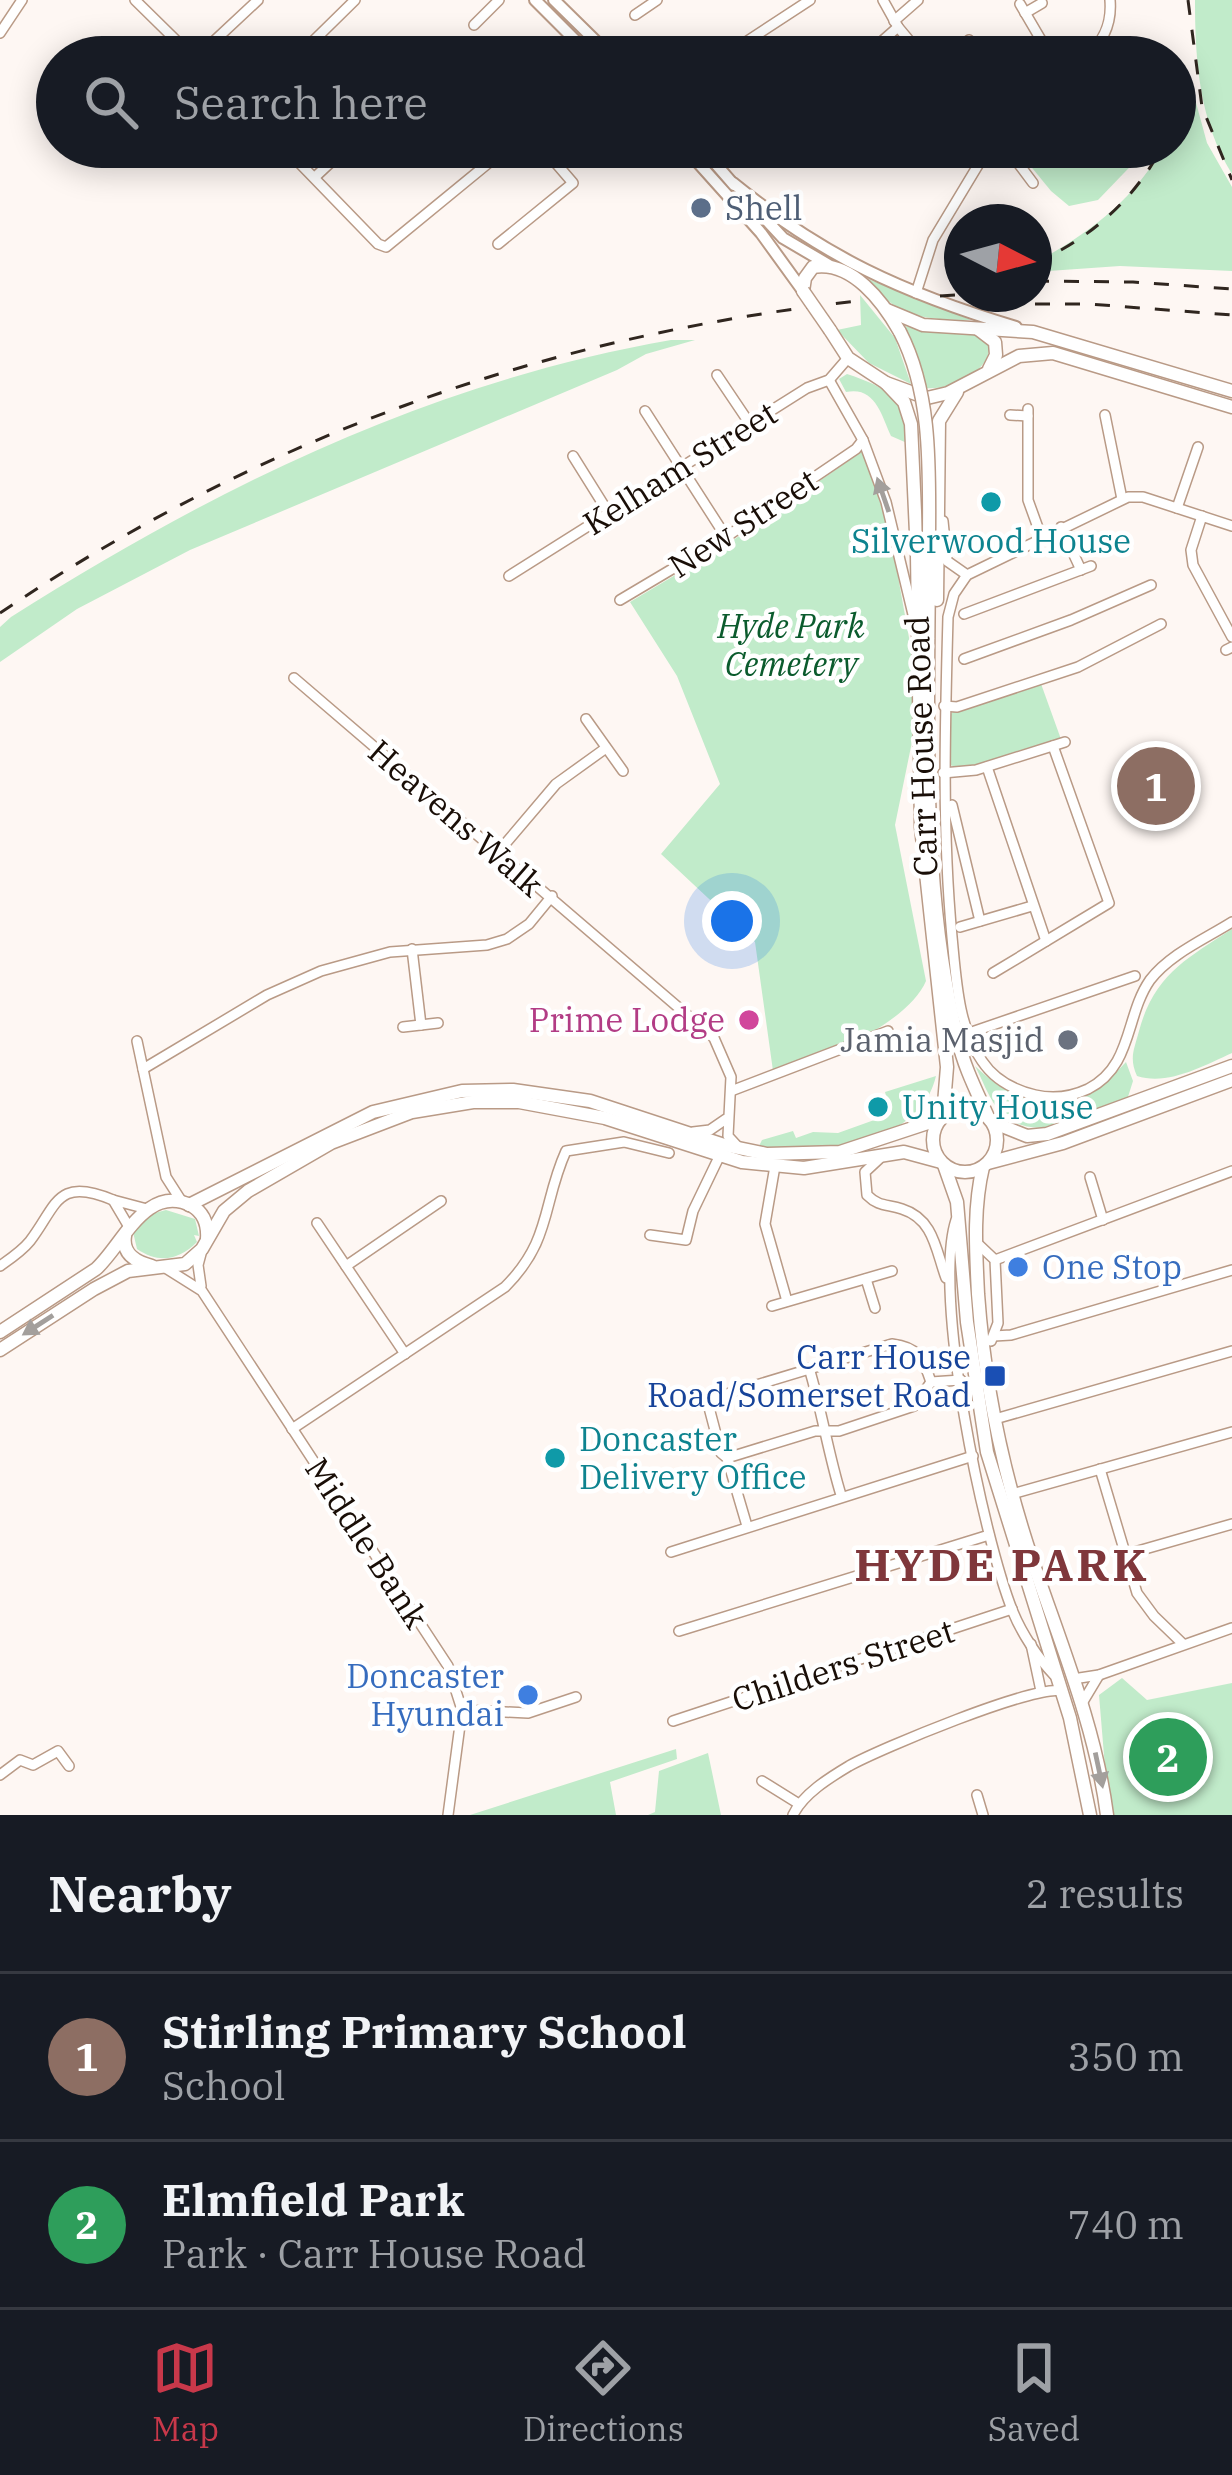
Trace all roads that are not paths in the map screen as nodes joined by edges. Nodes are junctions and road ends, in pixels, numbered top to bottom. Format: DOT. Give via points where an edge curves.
graph roads {
  1 [pos="22,0"];
  2 [pos="135,0"];
  3 [pos="161,0"];
  4 [pos="258,0"];
  5 [pos="355,0"];
  6 [pos="500,0"];
  7 [pos="535,0"];
  8 [pos="554,0"];
  9 [pos="657,0"];
  10 [pos="810,0"];
  11 [pos="883,0"];
  12 [pos="918,0"];
  13 [pos="1110,0"];
  14 [pos="1042,3"];
  15 [pos="147,12"];
  16 [pos="635,15"];
  17 [pos="577,24"];
  18 [pos="896,24"];
  19 [pos="474,25"];
  20 [pos="0,33"];
  21 [pos="173,36"];
  22 [pos="218,36"];
  23 [pos="318,36"];
  24 [pos="571,36"];
  25 [pos="587,36"];
  26 [pos="590,36"];
  27 [pos="756,36"];
  28 [pos="884,36"];
  29 [pos="906,36"];
  30 [pos="1039,36"];
  31 [pos="1104,36"];
  32 [pos="306,168"];
  33 [pos="325,168"];
  34 [pos="482,168"];
  35 [pos="560,168"];
  36 [pos="703,168"];
  37 [pos="720,168"];
  38 [pos="977,168"];
  39 [pos="1022,168"];
  40 [pos="315,177"];
  41 [pos="733,182"];
  42 [pos="1033,183"];
  43 [pos="498,244"];
  44 [pos="829,266"];
  45 [pos="803,291"];
  46 [pos="916,292"];
  47 [pos="887,310"];
  48 [pos="971,326"];
  49 [pos="1034,332"];
  50 [pos="848,358"];
  51 [pos="989,369"];
  52 [pos="717,376"];
  53 [pos="829,380"];
  54 [pos="886,383"];
  55 [pos="962,386"];
  56 [pos="1232,391"];
  57 [pos="1232,407"];
  58 [pos="645,411"];
  59 [pos="1010,415"];
  60 [pos="1123,419"];
  61 [pos="750,424"];
  62 [pos="863,440"];
  63 [pos="1198,447"];
  64 [pos="573,456"];
  65 [pos="682,467"];
  66 [pos="939,480"];
  67 [pos="1122,499"];
  68 [pos="1177,508"];
  69 [pos="608,512"];
  70 [pos="1202,516"];
  71 [pos="1232,526"];
  72 [pos="1061,527"];
  73 [pos="1041,536"];
  74 [pos="726,537"];
  75 [pos="967,575"];
  76 [pos="508,576"];
  77 [pos="1151,585"];
  78 [pos="620,600"];
  79 [pos="964,614"];
  80 [pos="1161,624"];
  81 [pos="918,632"];
  82 [pos="1232,637"];
  83 [pos="964,659"];
  84 [pos="294,678"];
  85 [pos="929,700"];
  86 [pos="944,706"];
  87 [pos="586,719"];
  88 [pos="606,748"];
  89 [pos="987,767"];
  90 [pos="623,771"];
  91 [pos="943,772"];
  92 [pos="952,805"];
  93 [pos="500,850"];
  94 [pos="968,870"];
  95 [pos="946,872"];
  96 [pos="552,896"];
  97 [pos="1032,906"];
  98 [pos="980,921"];
  99 [pos="1232,922"];
  100 [pos="960,927"];
  101 [pos="1043,935"];
  102 [pos="412,949"];
  103 [pos="993,973"];
  104 [pos="1136,976"];
  105 [pos="438,1023"];
  106 [pos="421,1025"];
  107 [pos="403,1028"];
  108 [pos="888,1031"];
  109 [pos="969,1033"];
  110 [pos="137,1041"];
  111 [pos="1232,1066"];
  112 [pos="142,1069"];
  113 [pos="1232,1080"];
  114 [pos="731,1091"];
  115 [pos="941,1118"];
  116 [pos="726,1119"];
  117 [pos="990,1120"];
  118 [pos="687,1132"];
  119 [pos="742,1150"];
  120 [pos="669,1153"];
  121 [pos="886,1154"];
  122 [pos="719,1157"];
  123 [pos="942,1164"];
  124 [pos="986,1165"];
  125 [pos="775,1166"];
  126 [pos="1232,1171"];
  127 [pos="166,1177"];
  128 [pos="1090,1177"];
  129 [pos="112,1200"];
  130 [pos="441,1201"];
  131 [pos="187,1204"];
  132 [pos="150,1208"];
  133 [pos="958,1212"];
  134 [pos="1103,1220"];
  135 [pos="317,1223"];
  136 [pos="127,1231"];
  137 [pos="932,1234"];
  138 [pos="650,1235"];
  139 [pos="951,1236"];
  140 [pos="976,1242"];
  141 [pos="205,1245"];
  142 [pos="995,1260"];
  143 [pos="0,1266"];
  144 [pos="346,1267"];
  145 [pos="160,1268"];
  146 [pos="1232,1270"];
  147 [pos="892,1271"];
  148 [pos="866,1279"];
  149 [pos="948,1283"];
  150 [pos="202,1292"];
  151 [pos="787,1301"];
  152 [pos="772,1306"];
  153 [pos="875,1308"];
  154 [pos="0,1332"];
  155 [pos="994,1336"];
  156 [pos="0,1350"];
  157 [pos="1232,1351"];
  158 [pos="984,1352"];
  159 [pos="405,1354"];
  160 [pos="809,1368"];
  161 [pos="961,1380"];
  162 [pos="931,1382"];
  163 [pos="995,1419"];
  164 [pos="292,1429"];
  165 [pos="826,1431"];
  166 [pos="1232,1432"];
  167 [pos="973,1456"];
  168 [pos="727,1458"];
  169 [pos="1100,1469"];
  170 [pos="1012,1494"];
  171 [pos="841,1495"];
  172 [pos="1232,1524"];
  173 [pos="747,1526"];
  174 [pos="989,1534"];
  175 [pos="671,1552"];
  176 [pos="1124,1556"];
  177 [pos="1012,1609"];
  178 [pos="1232,1628"];
  179 [pos="679,1631"];
  180 [pos="1031,1643"];
  181 [pos="1183,1644"];
  182 [pos="1100,1675"];
  183 [pos="1073,1679"];
  184 [pos="1059,1685"];
  185 [pos="1041,1691"];
  186 [pos="577,1697"];
  187 [pos="1081,1705"];
  188 [pos="462,1710"];
  189 [pos="673,1721"];
  190 [pos="69,1766"];
  191 [pos="0,1775"];
  192 [pos="761,1781"];
  193 [pos="977,1796"];
  194 [pos="796,1810"];
  195 [pos="448,1815"];
  196 [pos="983,1815"];
  197 [pos="1090,1815"];
  198 [pos="1107,1815"];
  1 -- 20 [label="street"];
  2 -- 15 [label="street"];
  3 -- 15 [label="street"];
  4 -- 22 [label="street"];
  5 -- 23 [label="street"];
  6 -- 19 [label="street"];
  7 -- 24 [label="main road"];
  8 -- 17 [label="main road"];
  9 -- 16 [label="street"];
  10 -- 27 [label="street"];
  11 -- 18 [label="street"];
  12 -- 18 [label="street"];
  13 -- 31 [label="street"];
  14 -- 30 [label="street" via="1023,9"];
  15 -- 21 [label="street"];
  17 -- 25 [label="main road"];
  17 -- 26 [label="main road"];
  18 -- 28 [label="street"];
  18 -- 29 [label="street"];
  32 -- 40 [label="street"];
  33 -- 40 [label="street"];
  34 -- 40 [label="street" via="386,247"];
  35 -- 43 [label="street" via="573,183"];
  36 -- 45 [label="main road"];
  37 -- 41 [label="main road"];
  38 -- 46 [label="street" via="934,241"];
  39 -- 42 [label="street"];
  41 -- 44 [label="main road" via="783,238"];
  41 -- 46 [label="main road" via="828,253"];
  44 -- 45 [label="highway" via="813,267"];
  44 -- 47 [label="highway"];
  45 -- 50 [label="highway, bridge"];
  46 -- 49 [label="main road"];
  47 -- 48 [label="highway" via="923,325"];
  47 -- 85 [label="highway, Carr House Road, bridge" via="919,378 926,439"];
  48 -- 49 [label="highway"];
  48 -- 51 [label="highway" via="995,342"];
  49 -- 56 [label="highway"];
  50 -- 53 [label="street, Kelham Street"];
  50 -- 54 [label="highway"];
  51 -- 55 [label="highway"];
  51 -- 57 [label="highway" via="1019,356 1065,354"];
  52 -- 61 [label="street"];
  53 -- 61 [label="street, Kelham Street"];
  53 -- 62 [label="street"];
  54 -- 55 [label="highway" via="927,398"];
  54 -- 81 [label="highway, Carr House Road" via="911,424"];
  55 -- 66 [label="highway" via="940,421"];
  58 -- 65 [label="street"];
  59 -- 73 [label="street" via="1028,413 1028,500"];
  60 -- 67 [label="street" via="1106,419"];
  61 -- 65 [label="street, Kelham Street"];
  62 -- 74 [label="street, New Street"];
  81 -- 62 [label="street, one-way"];
  63 -- 68 [label="street"];
  64 -- 69 [label="street"];
  65 -- 69 [label="street, Kelham Street"];
  65 -- 74 [label="street"];
  66 -- 75 [label="street" via="947,561"];
  66 -- 85 [label="highway"];
  67 -- 68 [label="street"];
  67 -- 72 [label="street"];
  68 -- 70 [label="street"];
  69 -- 76 [label="street, Kelham Street"];
  70 -- 71 [label="street"];
  70 -- 82 [label="street" via="1193,565"];
  72 -- 73 [label="street"];
  72 -- 79 [label="street" via="1086,568"];
  73 -- 75 [label="street"];
  74 -- 78 [label="street, New Street"];
  75 -- 86 [label="street" via="950,605"];
  77 -- 83 [label="street"];
  80 -- 86 [label="street" via="1064,672"];
  81 -- 115 [label="highway, Carr House Road" via="921,827 947,1067"];
  84 -- 93 [label="street, Heavens Walk"];
  85 -- 117 [label="highway, Carr House Road" via="950,1006"];
  86 -- 91 [label="street"];
  87 -- 88 [label="street"];
  88 -- 90 [label="street"];
  88 -- 93 [label="street" via="556,784"];
  89 -- 91 [label="street"];
  89 -- 97 [label="street"];
  89 -- 101 [label="street" via="1059,744 1109,903"];
  91 -- 95 [label="street"];
  92 -- 94 [label="street"];
  93 -- 96 [label="street, Heavens Walk"];
  94 -- 95 [label="street"];
  94 -- 98 [label="street"];
  95 -- 109 [label="street"];
  96 -- 102 [label="street, Heavens Walk" via="495,944"];
  96 -- 114 [label="street" via="714,1038"];
  97 -- 98 [label="street"];
  97 -- 101 [label="street"];
  98 -- 100 [label="street"];
  99 -- 109 [label="street" via="1161,968 1143,993 1121,1056 1084,1091 1048,1097 1006,1084 983,1064"];
  101 -- 103 [label="street"];
  102 -- 106 [label="street"];
  102 -- 112 [label="street, Heavens Walk" via="287,985"];
  104 -- 109 [label="street"];
  105 -- 106 [label="street"];
  106 -- 107 [label="street"];
  108 -- 114 [label="street"];
  110 -- 112 [label="street"];
  111 -- 117 [label="highway" via="1047,1134 1027,1136"];
  112 -- 127 [label="street"];
  113 -- 124 [label="highway"];
  114 -- 116 [label="street"];
  115 -- 117 [label="highway" via="965,1108"];
  115 -- 119 [label="highway" via="817,1155"];
  115 -- 123 [label="highway" via="933,1147"];
  116 -- 118 [label="street"];
  116 -- 119 [label="street" via="728,1136"];
  117 -- 124 [label="highway" via="997,1138"];
  118 -- 119 [label="highway"];
  118 -- 131 [label="highway" via="549,1093 462,1091 373,1112"];
  120 -- 159 [label="street" via="625,1142 566,1151 526,1267"];
  121 -- 123 [label="highway"];
  121 -- 125 [label="highway"];
  121 -- 137 [label="street" via="865,1172 867,1195 922,1219"];
  122 -- 125 [label="highway"];
  122 -- 138 [label="street" via="686,1240"];
  122 -- 141 [label="highway" via="551,1106 452,1104 331,1143 235,1199"];
  123 -- 124 [label="highway" via="962,1172"];
  123 -- 133 [label="highway"];
  124 -- 140 [label="highway"];
  125 -- 151 [label="street" via="765,1224"];
  126 -- 134 [label="street"];
  127 -- 131 [label="street"];
  127 -- 132 [label="street"];
  128 -- 134 [label="street"];
  129 -- 132 [label="street"];
  129 -- 136 [label="street"];
  129 -- 143 [label="street" via="87,1192 61,1196 27,1245"];
  130 -- 144 [label="street"];
  131 -- 132 [label="highway"];
  131 -- 141 [label="highway" via="204,1219"];
  132 -- 136 [label="highway"];
  133 -- 139 [label="street"];
  133 -- 184 [label="highway" via="987,1452"];
  134 -- 142 [label="street"];
  135 -- 144 [label="street"];
  136 -- 145 [label="highway" via="132,1258"];
  136 -- 154 [label="highway" via="96,1269"];
  137 -- 139 [label="street"];
  137 -- 149 [label="street"];
  139 -- 149 [label="street"];
  140 -- 142 [label="street"];
  140 -- 158 [label="highway"];
  141 -- 145 [label="highway" via="185,1264"];
  141 -- 150 [label="street"];
  142 -- 155 [label="street"];
  144 -- 159 [label="street"];
  145 -- 150 [label="street, Middle Bank"];
  145 -- 156 [label="highway, one-way" via="128,1271"];
  146 -- 155 [label="street"];
  147 -- 148 [label="street"];
  148 -- 151 [label="street"];
  148 -- 153 [label="street"];
  149 -- 161 [label="street"];
  150 -- 164 [label="street, Middle Bank"];
  151 -- 152 [label="street"];
  155 -- 158 [label="street"];
  157 -- 163 [label="street"];
  158 -- 163 [label="highway"];
  159 -- 164 [label="street"];
  160 -- 162 [label="street" via="892,1344 920,1354"];
  160 -- 165 [label="street"];
  160 -- 168 [label="street" via="707,1400"];
  161 -- 162 [label="street"];
  161 -- 167 [label="street"];
  162 -- 165 [label="street" via="914,1406"];
  163 -- 170 [label="highway"];
  164 -- 188 [label="street, Middle Bank" via="448,1666"];
  165 -- 168 [label="street"];
  165 -- 171 [label="street"];
  166 -- 169 [label="street"];
  167 -- 171 [label="street"];
  167 -- 174 [label="street"];
  168 -- 173 [label="street"];
  169 -- 170 [label="street"];
  169 -- 176 [label="street"];
  170 -- 183 [label="highway"];
  171 -- 173 [label="street"];
  172 -- 176 [label="street"];
  173 -- 175 [label="street"];
  174 -- 177 [label="street"];
  174 -- 179 [label="street"];
  176 -- 181 [label="street" via="1141,1598"];
  177 -- 180 [label="street"];
  177 -- 189 [label="street, Childers Street"];
  178 -- 181 [label="street"];
  180 -- 184 [label="street"];
  180 -- 185 [label="street"];
  181 -- 182 [label="street"];
  182 -- 183 [label="street"];
  182 -- 187 [label="street"];
  183 -- 187 [label="highway"];
  184 -- 185 [label="street"];
  184 -- 197 [label="highway"];
  185 -- 194 [label="street" via="861,1760"];
  186 -- 188 [label="street" via="528,1713"];
  187 -- 198 [label="highway, one-way"];
  188 -- 195 [label="street, Middle Bank"];
  190 -- 191 [label="street" via="58,1751 33,1765 20,1760"];
  192 -- 194 [label="street"];
  193 -- 196 [label="street"];
}
